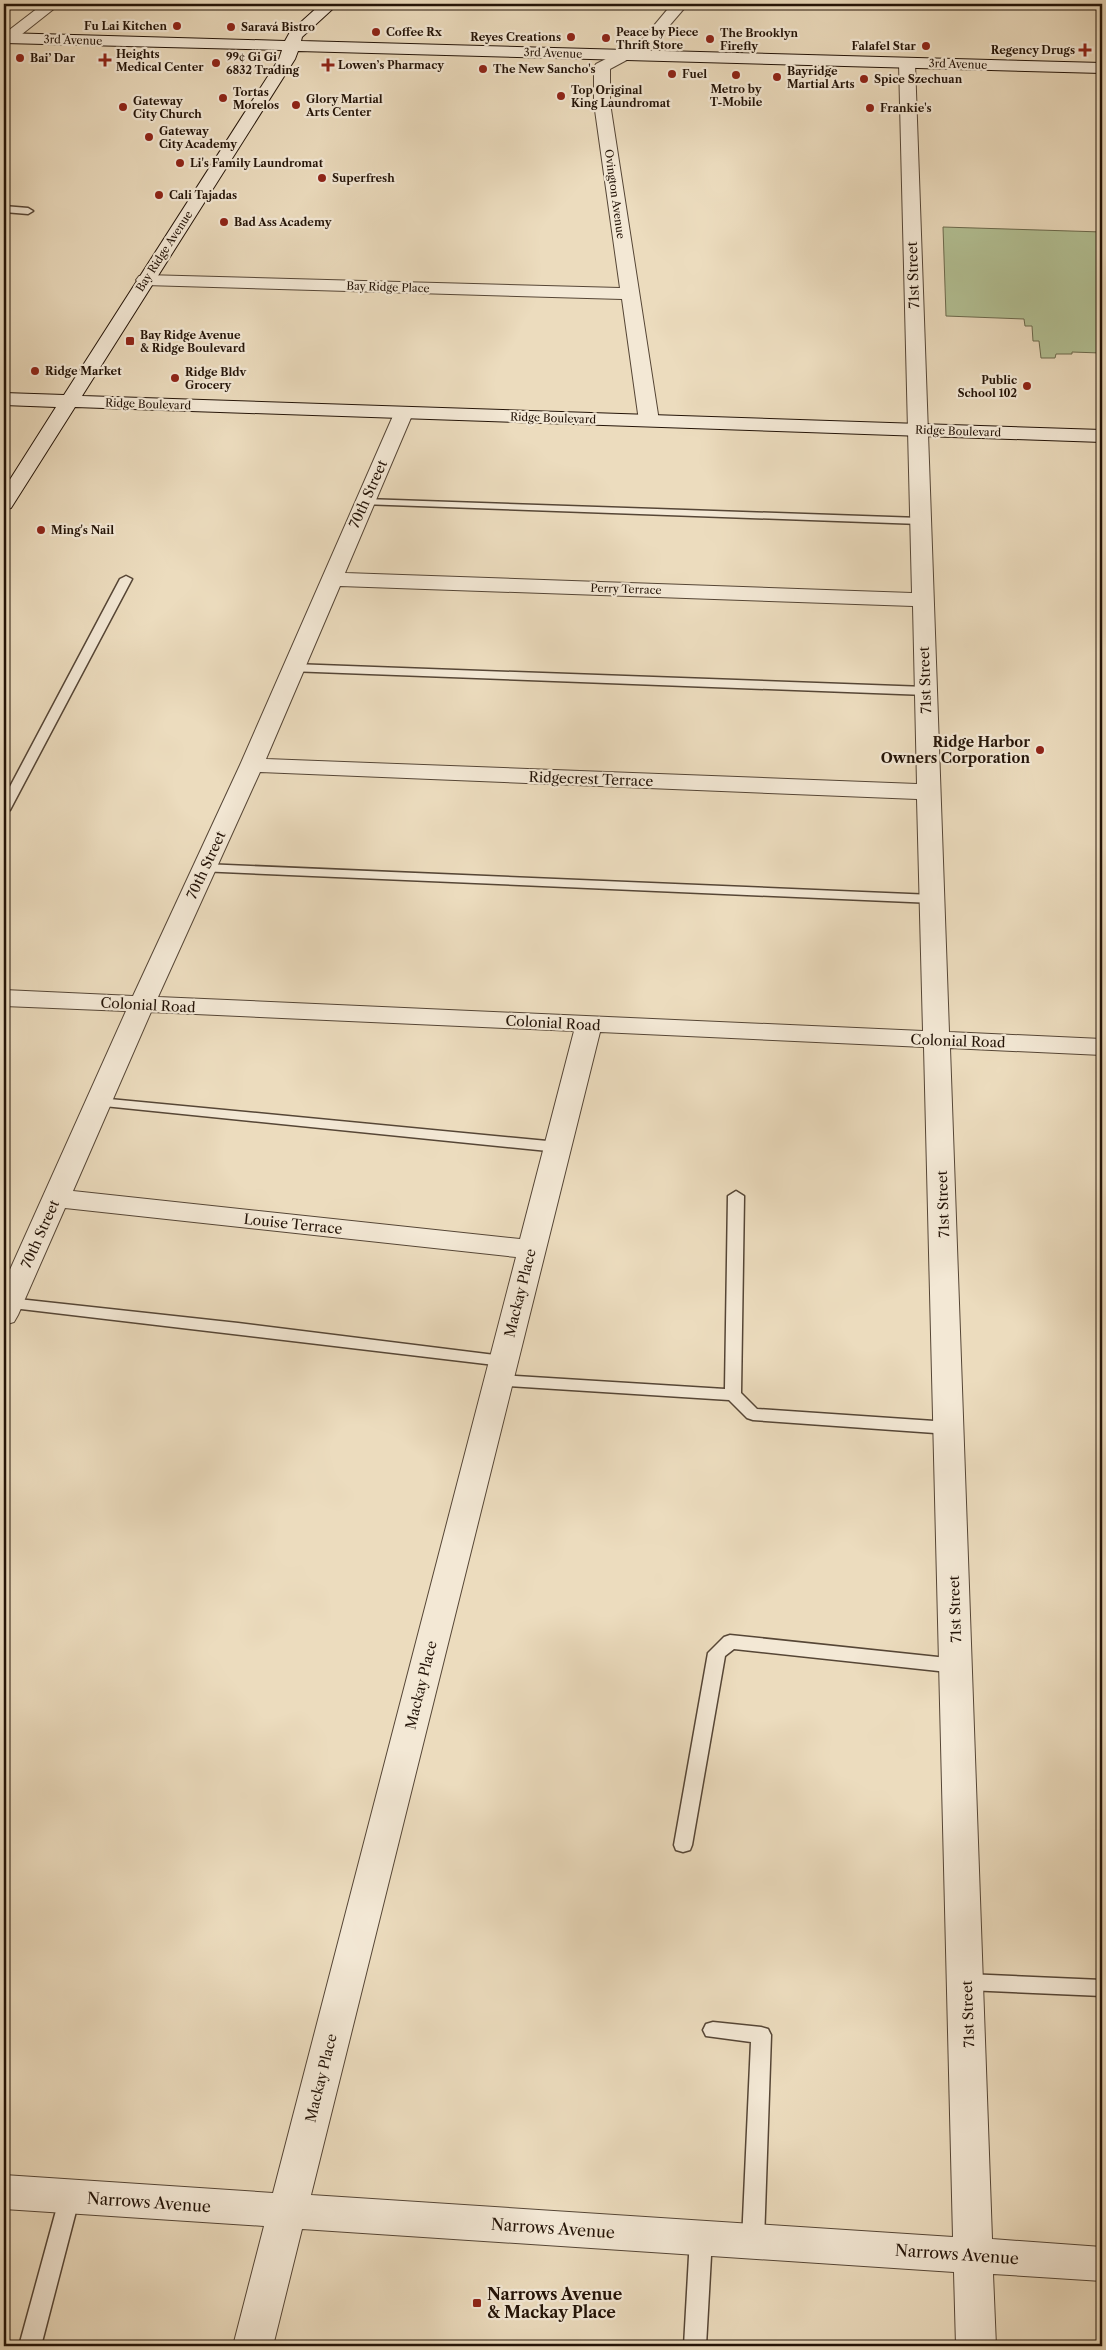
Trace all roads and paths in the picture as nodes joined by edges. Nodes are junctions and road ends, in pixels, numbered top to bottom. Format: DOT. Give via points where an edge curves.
graph roads {
  1 [pos="52,4"];
  2 [pos="330,4"];
  3 [pos="680,4"];
  4 [pos="6,38"];
  5 [pos="292,46"];
  6 [pos="624,55"];
  7 [pos="907,63"];
  8 [pos="1102,68"];
  9 [pos="4,209"];
  10 [pos="28,211"];
  11 [pos="145,280"];
  12 [pos="630,294"];
  13 [pos="4,399"];
  14 [pos="69,401"];
  15 [pos="403,413"];
  16 [pos="649,421"];
  17 [pos="917,430"];
  18 [pos="1102,436"];
  19 [pos="365,502"];
  20 [pos="4,504"];
  21 [pos="920,521"];
  22 [pos="331,579"];
  23 [pos="126,580"];
  24 [pos="922,600"];
  25 [pos="294,668"];
  26 [pos="926,691"];
  27 [pos="252,765"];
  28 [pos="930,792"];
  29 [pos="4,810"];
  30 [pos="204,868"];
  31 [pos="933,899"];
  32 [pos="4,998"];
  33 [pos="142,1004"];
  34 [pos="589,1024"];
  35 [pos="938,1040"];
  36 [pos="1102,1047"];
  37 [pos="99,1102"];
  38 [pos="558,1147"];
  39 [pos="736,1196"];
  40 [pos="56,1198"];
  41 [pos="531,1250"];
  42 [pos="6,1309"];
  43 [pos="500,1371"];
  44 [pos="733,1395"];
  45 [pos="949,1428"];
  46 [pos="957,1666"];
  47 [pos="683,1845"];
  48 [pos="967,1982"];
  49 [pos="1102,1988"];
  50 [pos="713,2030"];
  51 [pos="4,2192"];
  52 [pos="70,2196"];
  53 [pos="287,2212"];
  54 [pos="701,2238"];
  55 [pos="752,2241"];
  56 [pos="975,2255"];
  57 [pos="1102,2264"];
  58 [pos="30,2346"];
  59 [pos="253,2346"];
  60 [pos="695,2346"];
  61 [pos="976,2346"];
  1 -- 4 [label="street"];
  2 -- 5 [label="street, Bay Ridge Avenue" via="296,35"];
  3 -- 6 [label="street, Ovington Avenue" via="646,44"];
  4 -- 5 [label="street, 3rd Avenue"];
  5 -- 6 [label="street, 3rd Avenue"];
  5 -- 11 [label="street, Bay Ridge Avenue"];
  6 -- 7 [label="street, 3rd Avenue"];
  6 -- 12 [label="street, Ovington Avenue" via="602,67 602,103"];
  7 -- 8 [label="street, 3rd Avenue"];
  7 -- 17 [label="street, 71st Street"];
  9 -- 10 [label="lane"];
  11 -- 12 [label="street, Bay Ridge Place"];
  11 -- 14 [label="street, Bay Ridge Avenue"];
  12 -- 16 [label="street, Ovington Avenue"];
  13 -- 14 [label="street, Ridge Boulevard"];
  14 -- 15 [label="street, Ridge Boulevard"];
  14 -- 20 [label="street, Bay Ridge Avenue"];
  15 -- 16 [label="street, Ridge Boulevard"];
  15 -- 19 [label="street, 70th Street"];
  16 -- 17 [label="street, Ridge Boulevard"];
  17 -- 18 [label="street, Ridge Boulevard"];
  17 -- 21 [label="street, 71st Street"];
  19 -- 21 [label="lane"];
  19 -- 22 [label="street, 70th Street"];
  21 -- 24 [label="street, 71st Street"];
  22 -- 24 [label="street, Perry Terrace"];
  22 -- 25 [label="street, 70th Street"];
  23 -- 29 [label="lane"];
  24 -- 26 [label="street, 71st Street"];
  25 -- 26 [label="lane"];
  25 -- 27 [label="street, 70th Street"];
  26 -- 28 [label="street, 71st Street"];
  27 -- 28 [label="street, Ridgecrest Terrace"];
  27 -- 30 [label="street, 70th Street"];
  28 -- 31 [label="street, 71st Street"];
  30 -- 31 [label="lane"];
  30 -- 33 [label="street, 70th Street"];
  31 -- 35 [label="street, 71st Street"];
  32 -- 33 [label="street, Colonial Road"];
  33 -- 34 [label="street, Colonial Road"];
  33 -- 37 [label="street, 70th Street"];
  34 -- 35 [label="street, Colonial Road"];
  34 -- 38 [label="street, Mackay Place"];
  35 -- 36 [label="street, Colonial Road"];
  35 -- 45 [label="street, 71st Street"];
  37 -- 38 [label="lane"];
  37 -- 40 [label="street, 70th Street"];
  38 -- 41 [label="street, Mackay Place"];
  39 -- 44 [label="lane"];
  40 -- 41 [label="street, Louise Terrace"];
  40 -- 42 [label="street, 70th Street"];
  41 -- 43 [label="street, Mackay Place"];
  42 -- 43 [label="lane" via="238,1328"];
  43 -- 44 [label="lane"];
  43 -- 53 [label="street, Mackay Place"];
  44 -- 45 [label="lane" via="753,1414"];
  45 -- 46 [label="street, 71st Street"];
  46 -- 47 [label="lane" via="730,1642 717,1653"];
  46 -- 48 [label="street, 71st Street"];
  48 -- 49 [label="lane"];
  48 -- 56 [label="street, 71st Street"];
  50 -- 55 [label="lane" via="760,2035"];
  51 -- 52 [label="street, Narrows Avenue"];
  52 -- 53 [label="street, Narrows Avenue"];
  52 -- 58 [label="lane"];
  53 -- 54 [label="street, Narrows Avenue"];
  53 -- 59 [label="street, Mackay Place"];
  54 -- 55 [label="street, Narrows Avenue"];
  54 -- 60 [label="lane"];
  55 -- 56 [label="street, Narrows Avenue"];
  56 -- 57 [label="street, Narrows Avenue"];
  56 -- 61 [label="street, 71st Street"];
}
